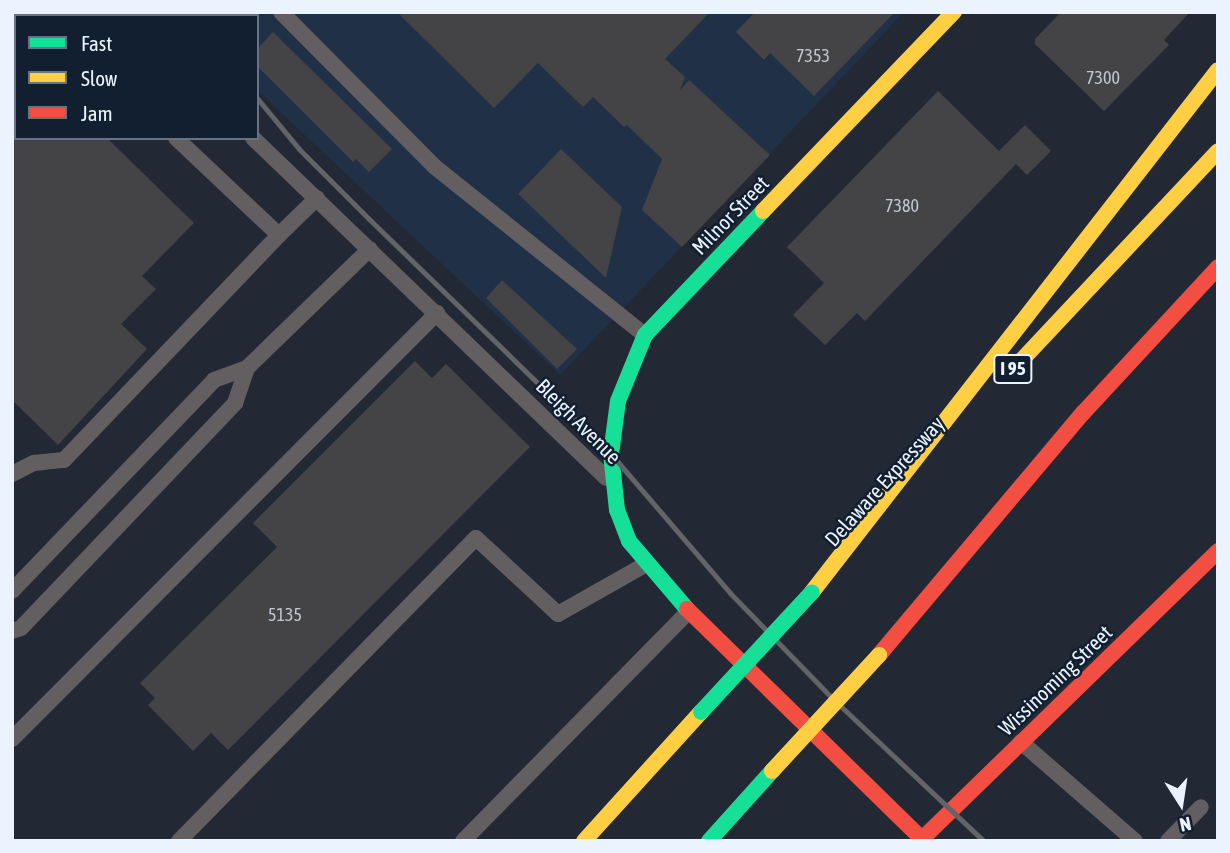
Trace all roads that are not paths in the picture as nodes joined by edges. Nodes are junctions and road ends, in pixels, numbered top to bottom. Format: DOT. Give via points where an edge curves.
graph roads {
  1 [pos="281,12"];
  2 [pos="954,12"];
  3 [pos="1218,70"];
  4 [pos="178,140"];
  5 [pos="255,140"];
  6 [pos="1218,150"];
  7 [pos="317,198"];
  8 [pos="279,235"];
  9 [pos="370,249"];
  10 [pos="1218,267"];
  11 [pos="437,313"];
  12 [pos="645,335"];
  13 [pos="247,368"];
  14 [pos="1008,374"];
  15 [pos="980,405"];
  16 [pos="12,474"];
  17 [pos="613,484"];
  18 [pos="1218,551"];
  19 [pos="648,563"];
  20 [pos="12,591"];
  21 [pos="812,592"];
  22 [pos="689,611"];
  23 [pos="12,631"];
  24 [pos="12,739"];
  25 [pos="1021,742"];
  26 [pos="1200,807"];
  27 [pos="922,840"];
  28 [pos="179,841"];
  29 [pos="463,841"];
  30 [pos="584,841"];
  31 [pos="709,841"];
  32 [pos="1135,841"];
  33 [pos="1168,841"];
  1 -- 12 [label="lane" via="435,167"];
  2 -- 12 [label="main road, Milnor Street"];
  3 -- 21 [label="main road"];
  4 -- 8 [label="lane"];
  5 -- 7 [label="lane, Bleigh Avenue"];
  6 -- 14 [label="main road, I 95"];
  7 -- 8 [label="lane"];
  7 -- 9 [label="lane, Bleigh Avenue"];
  8 -- 16 [label="lane" via="64,460 34,463"];
  9 -- 11 [label="lane, Bleigh Avenue"];
  9 -- 13 [label="lane"];
  10 -- 31 [label="main road, bridge" via="1083,413 879,655"];
  11 -- 17 [label="lane, Bleigh Avenue"];
  11 -- 24 [label="lane"];
  12 -- 17 [label="main road, Milnor Street" via="618,401 611,454"];
  13 -- 20 [label="lane" via="214,380"];
  13 -- 23 [label="lane" via="235,403 21,628"];
  15 -- 21 [label="main road, Delaware Expressway / I 95"];
  17 -- 19 [label="main road, Bleigh Avenue" via="625,534"];
  18 -- 25 [label="main road, Wissinoming Street"];
  19 -- 22 [label="main road, Bleigh Avenue"];
  19 -- 28 [label="lane" via="558,614 476,538"];
  21 -- 30 [label="main road, Delaware Expressway / I 95, bridge"];
  22 -- 27 [label="main road, Bleigh Avenue"];
  22 -- 29 [label="lane"];
  25 -- 27 [label="main road, Wissinoming Street"];
  25 -- 32 [label="lane"];
  26 -- 33 [label="lane"];
}
